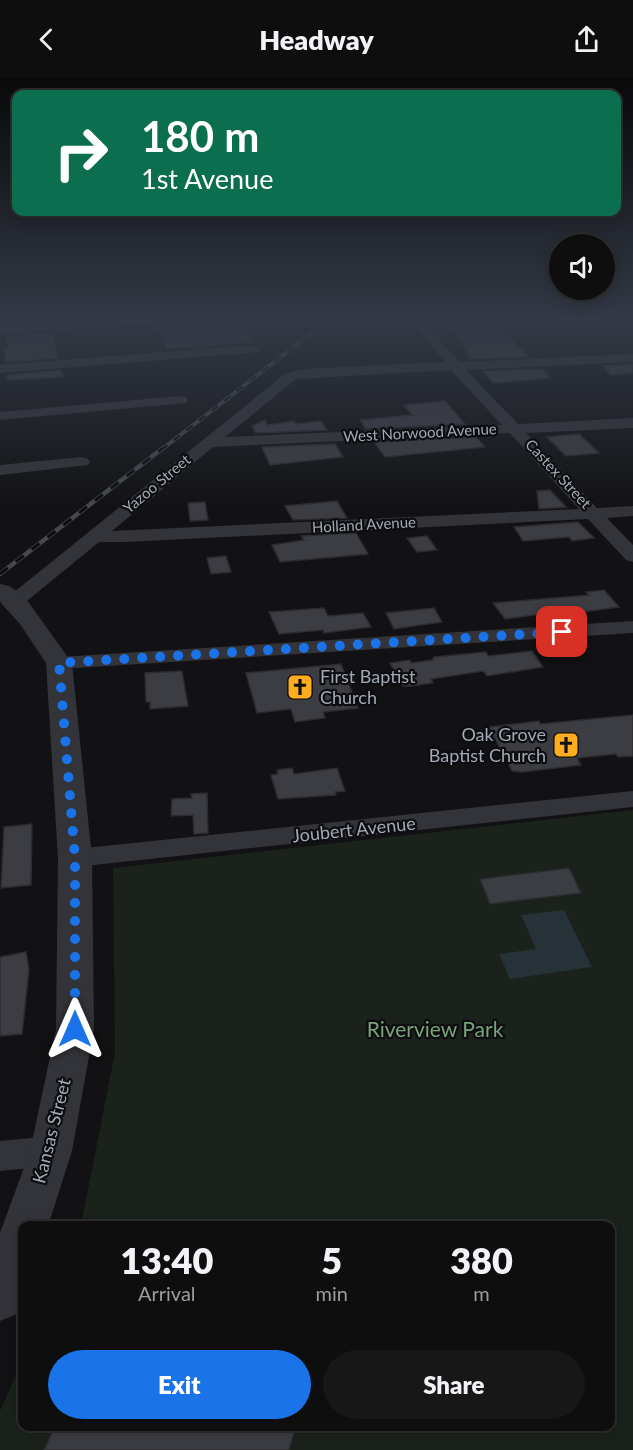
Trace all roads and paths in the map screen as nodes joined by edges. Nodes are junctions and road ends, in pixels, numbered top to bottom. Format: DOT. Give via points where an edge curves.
graph roads {
  1 [pos="283,382"];
  2 [pos="470,382"];
  3 [pos="182,400"];
  4 [pos="0,416"];
  5 [pos="633,423"];
  6 [pos="516,429"];
  7 [pos="207,443"];
  8 [pos="82,462"];
  9 [pos="0,470"];
  10 [pos="633,511"];
  11 [pos="594,513"];
  12 [pos="94,536"];
  13 [pos="633,556"];
  14 [pos="7,596"];
  15 [pos="633,627"];
  16 [pos="59,663"];
  17 [pos="633,799"];
  18 [pos="75,858"];
  19 [pos="51,1151"];
  20 [pos="0,1156"];
  21 [pos="27,1221"];
  22 [pos="18,1246"];
  23 [pos="0,1298"];
  1 -- 7 [label="street, Yazoo Street"];
  2 -- 6 [label="street, Castex Street"];
  3 -- 4 [label="street"];
  5 -- 6 [label="street, West Norwood Avenue"];
  6 -- 7 [label="street, West Norwood Avenue"];
  6 -- 11 [label="street, Castex Street"];
  7 -- 12 [label="street, Yazoo Street"];
  8 -- 9 [label="street"];
  10 -- 11 [label="street, Holland Avenue"];
  11 -- 12 [label="street, Holland Avenue"];
  11 -- 13 [label="street, Castex Street"];
  12 -- 14 [label="street, Yazoo Street"];
  14 -- 16 [label="street, Kansas Street" via="37,628"];
  15 -- 16 [label="street"];
  16 -- 18 [label="street, Kansas Street"];
  17 -- 18 [label="street, Joubert Avenue"];
  18 -- 19 [label="street, Kansas Street" via="75,1029"];
  19 -- 20 [label="street"];
  19 -- 21 [label="street, Kansas Street"];
  22 -- 23 [label="street"];
}
